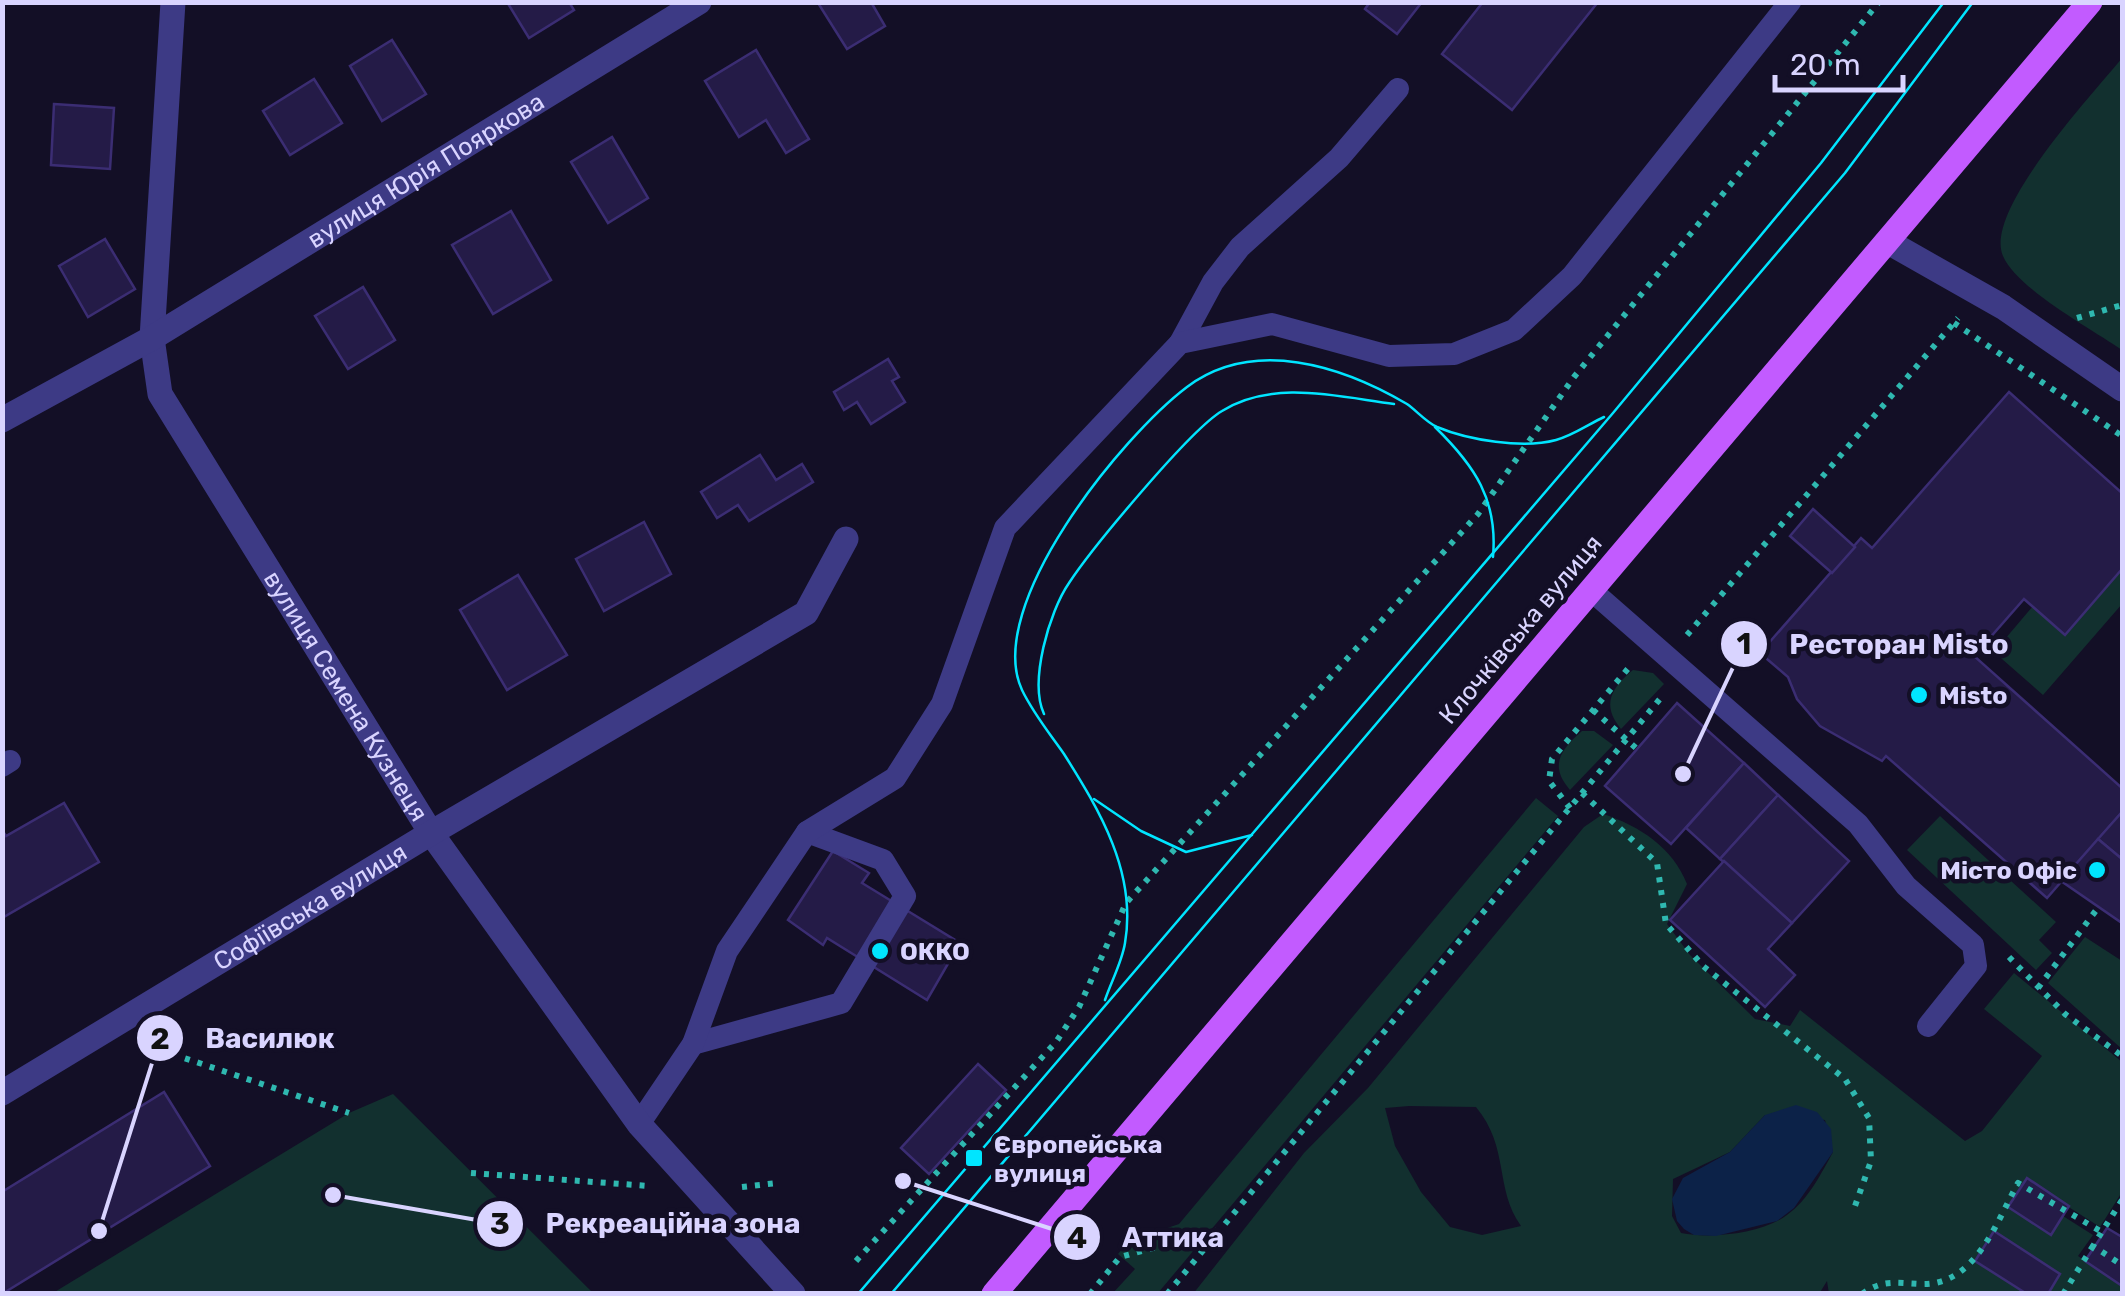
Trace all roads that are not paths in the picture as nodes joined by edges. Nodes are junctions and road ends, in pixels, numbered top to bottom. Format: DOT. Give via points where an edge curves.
graph roads {
  1 [pos="173,2"];
  2 [pos="698,2"];
  3 [pos="1790,2"];
  4 [pos="2090,2"];
  5 [pos="1398,89"];
  6 [pos="1890,243"];
  7 [pos="152,338"];
  8 [pos="1180,343"];
  9 [pos="2122,388"];
  10 [pos="2,420"];
  11 [pos="846,540"];
  12 [pos="1592,591"];
  13 [pos="807,832"];
  14 [pos="431,833"];
  15 [pos="1928,1026"];
  16 [pos="693,1044"];
  17 [pos="2,1093"];
  18 [pos="639,1124"];
  19 [pos="793,1294"];
  20 [pos="994,1294"];
  1 -- 7 [label="street, вулиця Семена Кузнеця"];
  2 -- 7 [label="street, вулиця Юрія Пояркова"];
  3 -- 8 [label="lane" via="1572,276 1514,330 1454,354 1389,356 1272,324"];
  4 -- 6 [label="main road, Клочківська вулиця"];
  5 -- 8 [label="lane" via="1339,158 1240,246"];
  6 -- 9 [label="street"];
  6 -- 12 [label="main road, Клочківська вулиця"];
  7 -- 10 [label="street, вулиця Юрія Пояркова"];
  7 -- 14 [label="street, вулиця Семена Кузнеця" via="160,394"];
  8 -- 13 [label="lane" via="1005,528 942,704 896,778"];
  11 -- 14 [label="street, Софіївська вулиця" via="806,613"];
  12 -- 15 [label="lane" via="1660,667 1858,824 1906,886 1973,945 1976,966"];
  12 -- 20 [label="main road, Клочківська вулиця"];
  13 -- 16 [label="lane" via="727,951"];
  13 -- 16 [label="lane" via="884,860 906,896 841,1003"];
  14 -- 17 [label="street, Софіївська вулиця"];
  14 -- 18 [label="street, вулиця Семена Кузнеця"];
  16 -- 18 [label="lane"];
  18 -- 19 [label="street, вулиця Семена Кузнеця"];
}
